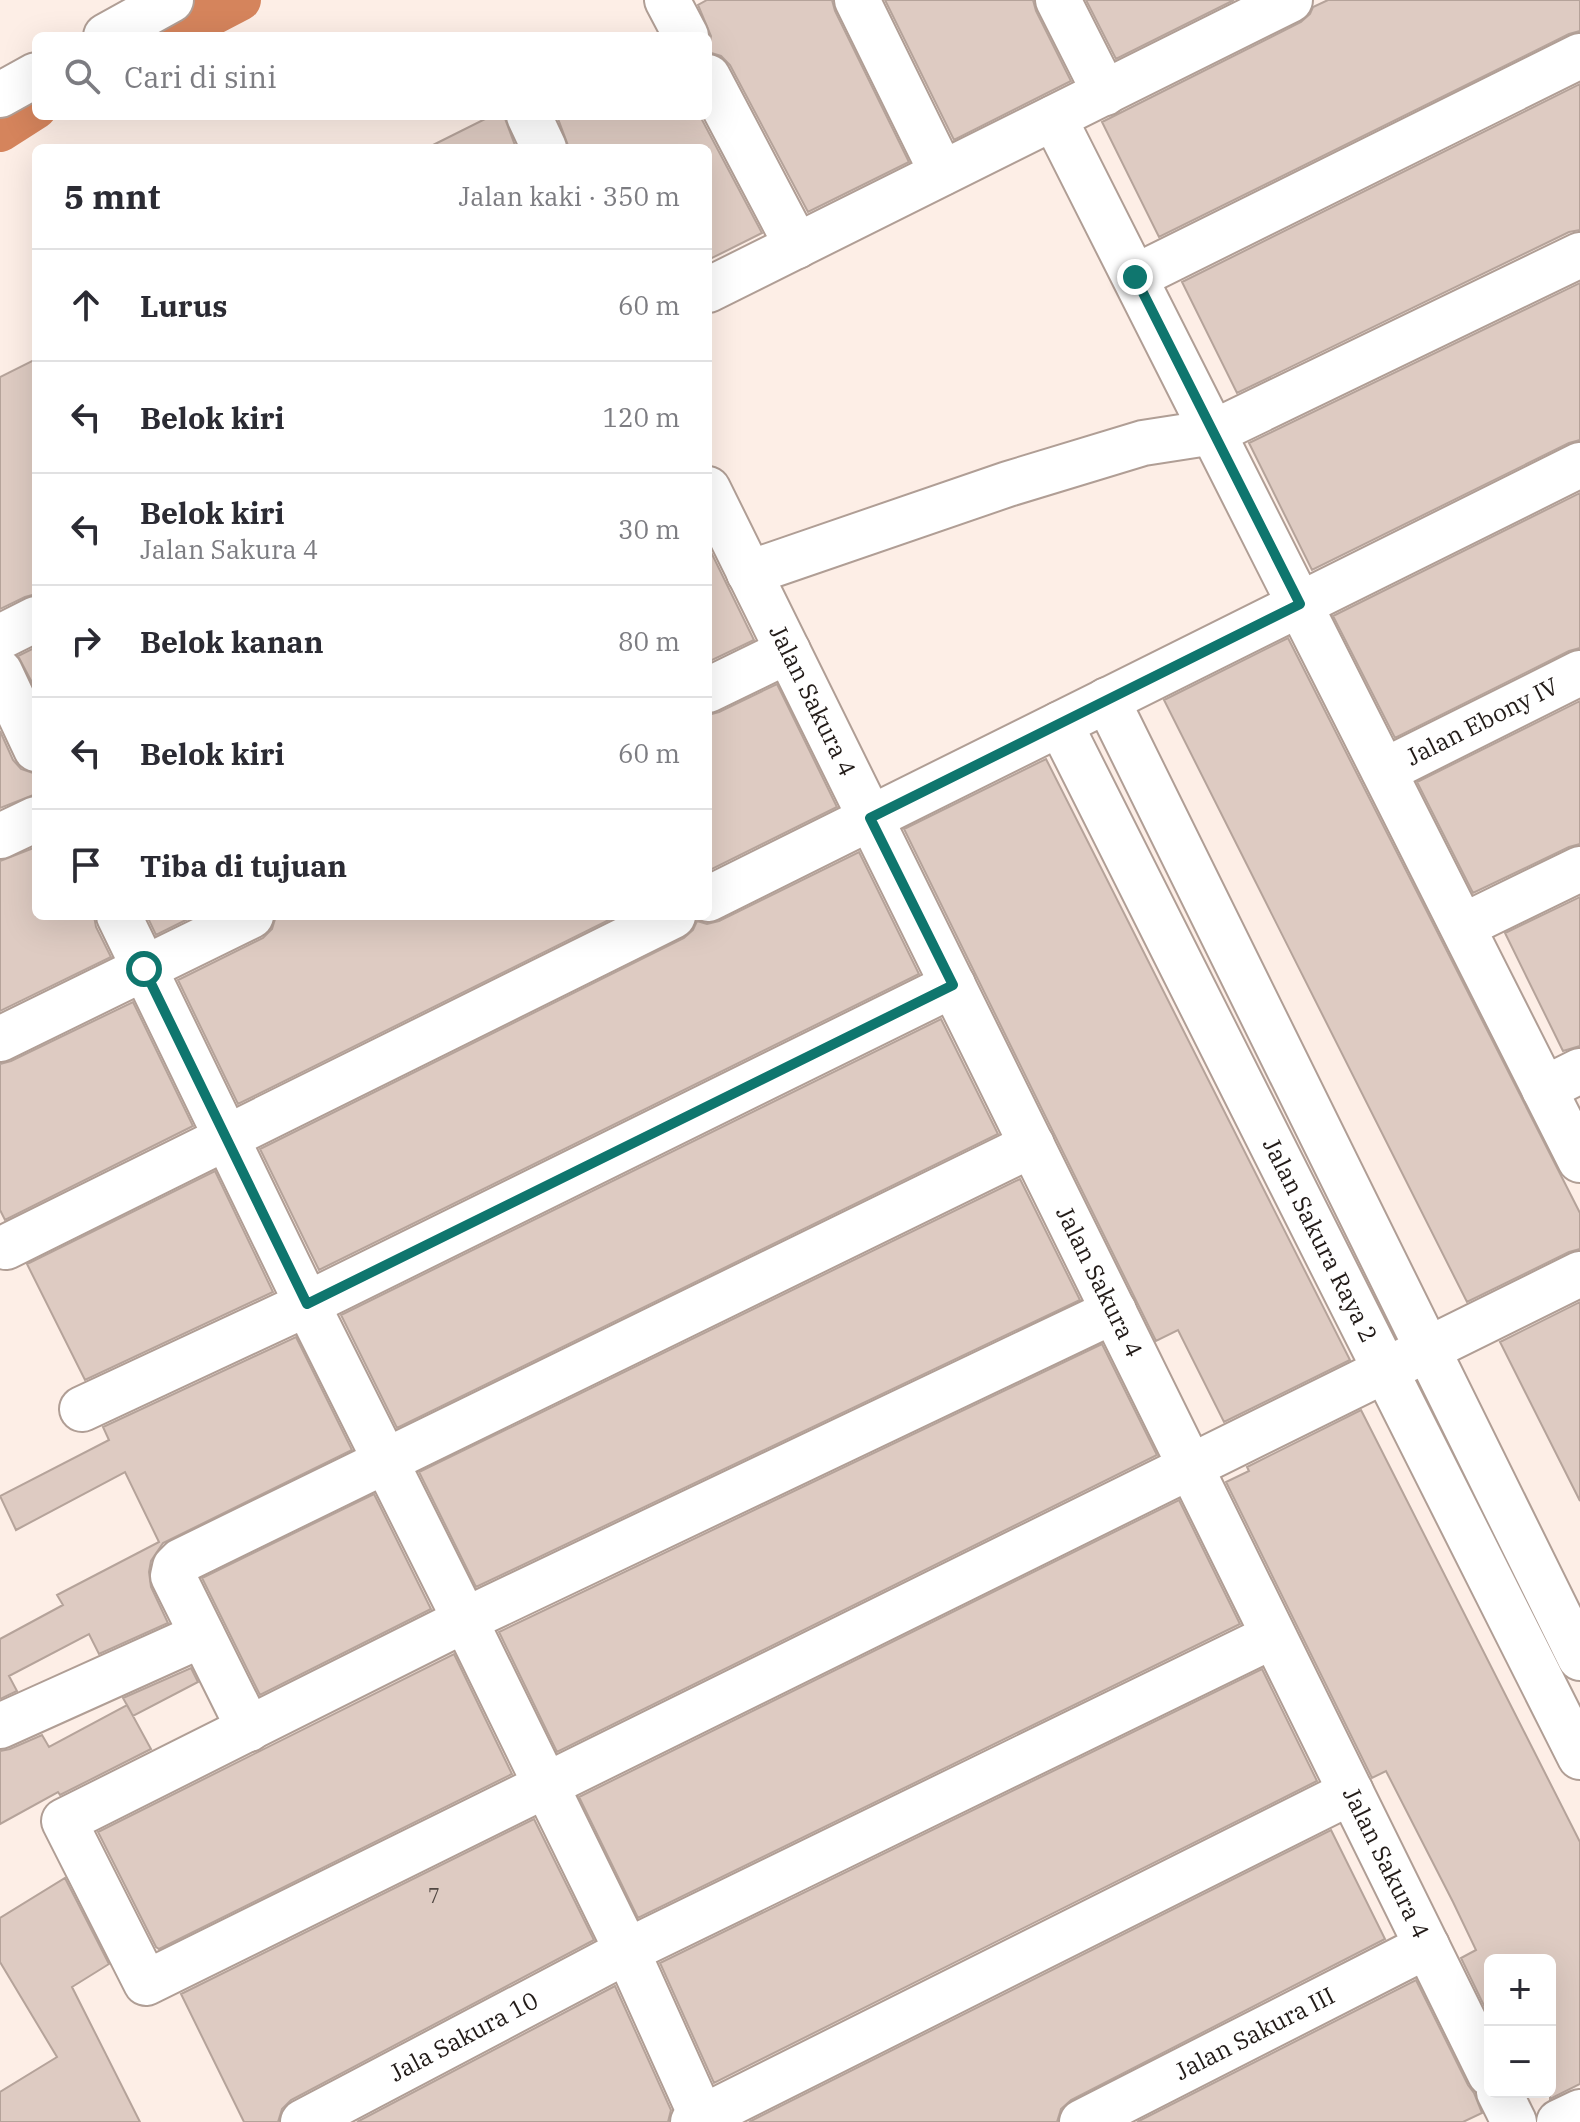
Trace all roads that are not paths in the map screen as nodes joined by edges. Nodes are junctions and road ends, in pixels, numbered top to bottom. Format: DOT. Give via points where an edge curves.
graph roads {
  1 [pos="171,0"];
  2 [pos="667,0"];
  3 [pos="857,0"];
  4 [pos="1058,0"];
  5 [pos="1268,5"];
  6 [pos="113,32"];
  7 [pos="684,32"];
  8 [pos="1580,56"];
  9 [pos="32,77"];
  10 [pos="712,85"];
  11 [pos="1105,93"];
  12 [pos="0,95"];
  13 [pos="1054,118"];
  14 [pos="531,120"];
  15 [pos="542,144"];
  16 [pos="942,173"];
  17 [pos="797,246"];
  18 [pos="1580,255"];
  19 [pos="1135,277"];
  20 [pos="712,288"];
  21 [pos="1214,432"];
  22 [pos="1580,465"];
  23 [pos="712,497"];
  24 [pos="749,573"];
  25 [pos="1300,604"];
  26 [pos="32,621"];
  27 [pos="0,637"];
  28 [pos="788,651"];
  29 [pos="0,672"];
  30 [pos="1580,673"];
  31 [pos="712,688"];
  32 [pos="1107,700"];
  33 [pos="1060,724"];
  34 [pos="32,740"];
  35 [pos="1384,771"];
  36 [pos="870,818"];
  37 [pos="32,821"];
  38 [pos="0,836"];
  39 [pos="1580,869"];
  40 [pos="712,897"];
  41 [pos="121,920"];
  42 [pos="243,920"];
  43 [pos="665,920"];
  44 [pos="1463,926"];
  45 [pos="144,969"];
  46 [pos="953,985"];
  47 [pos="0,1039"];
  48 [pos="1562,1080"];
  49 [pos="226,1137"];
  50 [pos="1032,1145"];
  51 [pos="1580,1160"];
  52 [pos="6,1247"];
  53 [pos="1580,1274"];
  54 [pos="307,1304"];
  55 [pos="1114,1311"];
  56 [pos="1427,1349"];
  57 [pos="1385,1370"];
  58 [pos="82,1409"];
  59 [pos="386,1462"];
  60 [pos="1190,1466"];
  61 [pos="465,1620"];
  62 [pos="202,1635"];
  63 [pos="1273,1636"];
  64 [pos="1580,1658"];
  65 [pos="0,1726"];
  66 [pos="249,1729"];
  67 [pos="1580,1757"];
  68 [pos="544,1785"];
  69 [pos="1351,1792"];
  70 [pos="1427,1946"];
  71 [pos="627,1951"];
  72 [pos="1484,2062"];
  73 [pos="1502,2098"];
  74 [pos="1580,2112"];
  75 [pos="700,2121"];
  76 [pos="303,2122"];
  77 [pos="1082,2122"];
  78 [pos="1514,2122"];
  79 [pos="1559,2122"];
  1 -- 6 [label="street"];
  2 -- 7 [label="street"];
  3 -- 16 [label="street"];
  4 -- 11 [label="street"];
  5 -- 11 [label="street"];
  8 -- 19 [label="street"];
  9 -- 12 [label="street"];
  10 -- 17 [label="street"];
  11 -- 13 [label="street"];
  13 -- 16 [label="street"];
  13 -- 19 [label="street"];
  14 -- 15 [label="street"];
  16 -- 17 [label="street"];
  17 -- 20 [label="street"];
  18 -- 21 [label="street"];
  19 -- 21 [label="street"];
  21 -- 24 [label="street" via="1143,443 1023,479"];
  21 -- 25 [label="street"];
  22 -- 25 [label="street"];
  23 -- 24 [label="street, Jalan Sakura 4"];
  24 -- 28 [label="street, Jalan Sakura 4"];
  25 -- 32 [label="street"];
  25 -- 35 [label="street"];
  26 -- 27 [label="street"];
  28 -- 31 [label="street"];
  28 -- 36 [label="street, Jalan Sakura 4"];
  29 -- 34 [label="street"];
  30 -- 35 [label="street, Jalan Ebony IV"];
  32 -- 33 [label="street"];
  32 -- 56 [label="street, Jalan Sakura Raya 2"];
  33 -- 36 [label="street"];
  33 -- 57 [label="street, Jalan Sakura Raya 2"];
  35 -- 44 [label="street"];
  36 -- 40 [label="street"];
  36 -- 46 [label="street, Jalan Sakura 4"];
  37 -- 38 [label="street"];
  39 -- 44 [label="street"];
  41 -- 45 [label="street"];
  42 -- 45 [label="street"];
  43 -- 49 [label="street"];
  44 -- 48 [label="street"];
  45 -- 47 [label="street"];
  45 -- 49 [label="street"];
  46 -- 50 [label="street, Jalan Sakura 4"];
  46 -- 54 [label="street"];
  48 -- 51 [label="street"];
  49 -- 52 [label="street"];
  49 -- 54 [label="street"];
  50 -- 55 [label="street, Jalan Sakura 4"];
  50 -- 59 [label="street"];
  53 -- 56 [label="street"];
  54 -- 58 [label="street"];
  54 -- 59 [label="street"];
  55 -- 60 [label="street, Jalan Sakura 4"];
  55 -- 61 [label="street"];
  56 -- 57 [label="street"];
  56 -- 64 [label="street, Jalan Sakura Raya 2"];
  57 -- 60 [label="street"];
  57 -- 67 [label="street, Jalan Sakura Raya 2"];
  59 -- 61 [label="street"];
  59 -- 62 [label="street" via="181,1561 173,1576"];
  60 -- 63 [label="street, Jalan Sakura 4"];
  60 -- 68 [label="street"];
  61 -- 66 [label="street"];
  61 -- 68 [label="street"];
  62 -- 65 [label="street"];
  62 -- 66 [label="street"];
  63 -- 69 [label="street, Jalan Sakura 4"];
  63 -- 71 [label="street, Jala Sakura 10"];
  66 -- 68 [label="street" via="64,1821 146,1983"];
  68 -- 71 [label="street"];
  69 -- 70 [label="street, Jalan Sakura 4"];
  69 -- 75 [label="street"];
  70 -- 72 [label="street, Jalan Sakura 4"];
  70 -- 77 [label="street, Jalan Sakura III"];
  71 -- 75 [label="street"];
  71 -- 76 [label="street, Jala Sakura 10"];
  73 -- 78 [label="street"];
  74 -- 79 [label="street"];
}
